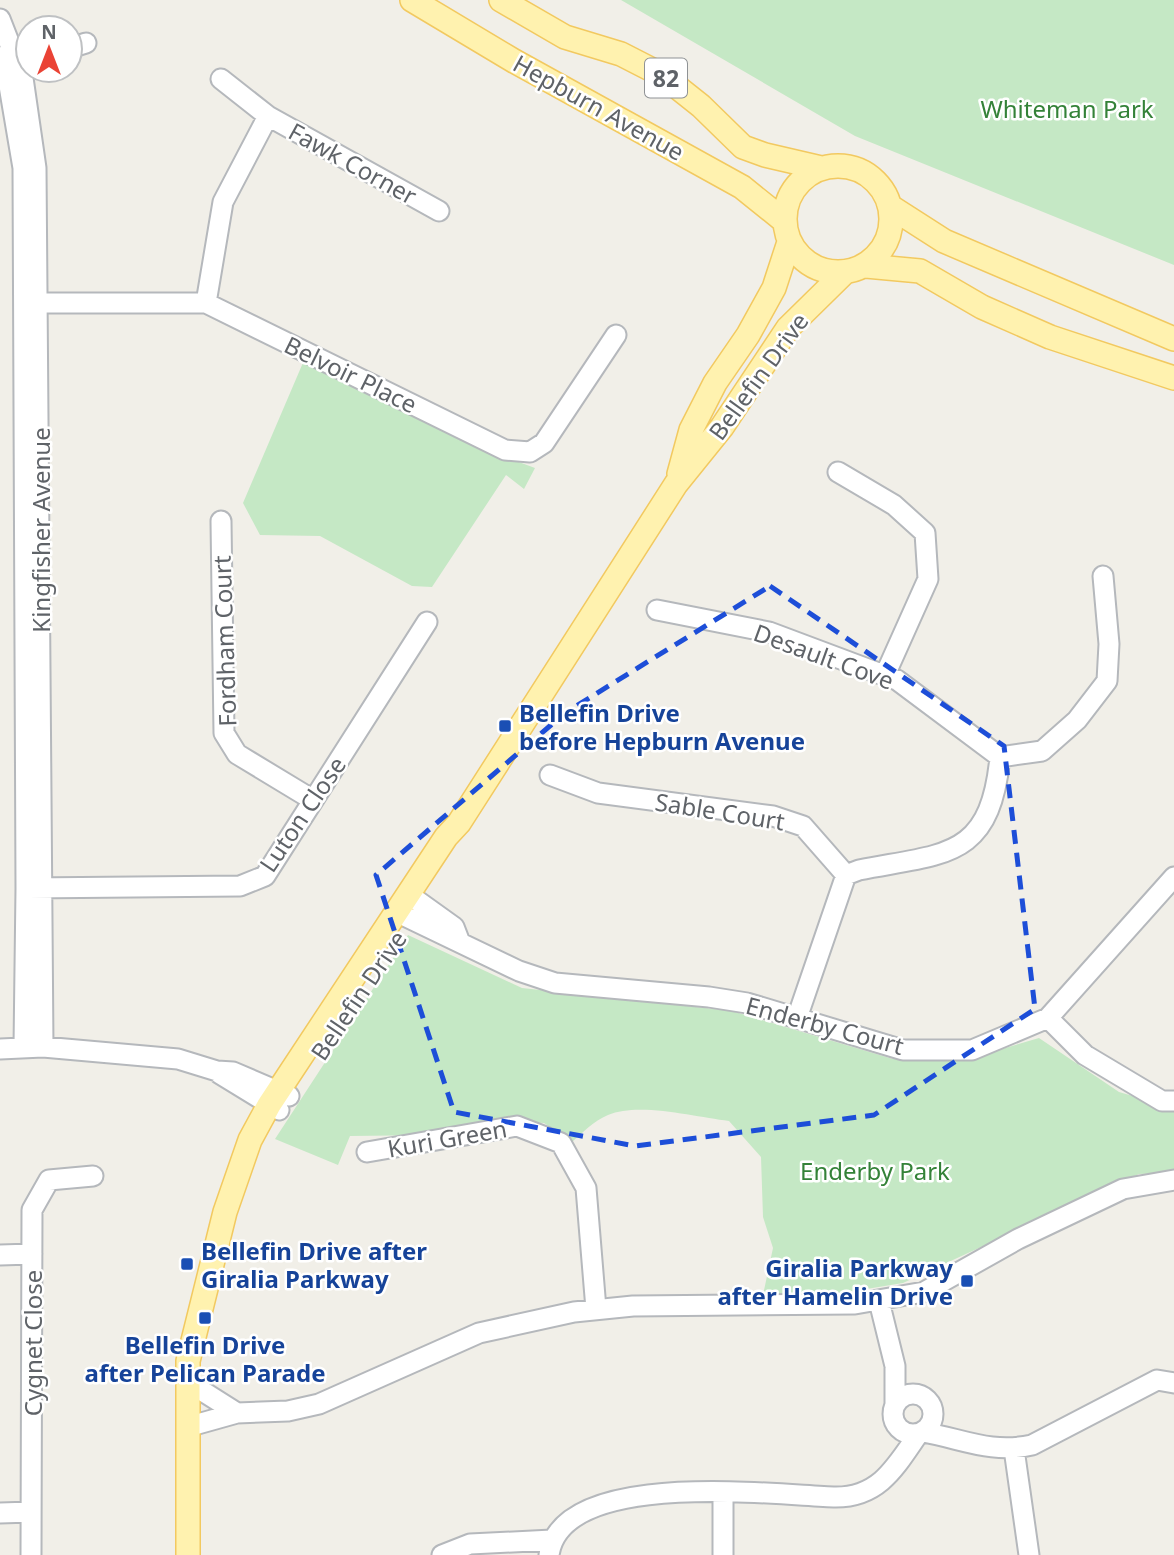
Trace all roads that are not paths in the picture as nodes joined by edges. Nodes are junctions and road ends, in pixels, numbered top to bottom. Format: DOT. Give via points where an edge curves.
graph roads {
  1 [pos="412,0"];
  2 [pos="501,0"];
  3 [pos="0,19"];
  4 [pos="0,45"];
  5 [pos="14,55"];
  6 [pos="14,61"];
  7 [pos="221,79"];
  8 [pos="19,84"];
  9 [pos="268,116"];
  10 [pos="821,168"];
  11 [pos="891,207"];
  12 [pos="439,211"];
  13 [pos="786,231"];
  14 [pos="855,269"];
  15 [pos="32,303"];
  16 [pos="206,303"];
  17 [pos="616,335"];
  18 [pos="1174,339"];
  19 [pos="1174,379"];
  20 [pos="838,472"];
  21 [pos="676,484"];
  22 [pos="221,521"];
  23 [pos="1103,576"];
  24 [pos="657,610"];
  25 [pos="427,622"];
  26 [pos="885,676"];
  27 [pos="1000,757"];
  28 [pos="550,775"];
  29 [pos="313,800"];
  30 [pos="846,876"];
  31 [pos="1174,877"];
  32 [pos="34,888"];
  33 [pos="408,907"];
  34 [pos="797,1018"];
  35 [pos="1048,1018"];
  36 [pos="34,1047"];
  37 [pos="0,1049"];
  38 [pos="279,1100"];
  39 [pos="1174,1101"];
  40 [pos="367,1152"];
  41 [pos="93,1176"];
  42 [pos="1174,1180"];
  43 [pos="32,1254"];
  44 [pos="0,1255"];
  45 [pos="879,1301"];
  46 [pos="596,1310"];
  47 [pos="188,1382"];
  48 [pos="1174,1383"];
  49 [pos="904,1398"];
  50 [pos="931,1405"];
  51 [pos="237,1413"];
  52 [pos="187,1427"];
  53 [pos="899,1429"];
  54 [pos="921,1432"];
  55 [pos="958,1438"];
  56 [pos="1014,1449"];
  57 [pos="898,1463"];
  58 [pos="723,1493"];
  59 [pos="32,1512"];
  60 [pos="0,1513"];
  61 [pos="550,1547"];
  62 [pos="32,1555"];
  63 [pos="188,1555"];
  64 [pos="442,1555"];
  65 [pos="723,1555"];
  66 [pos="1029,1555"];
  1 -- 13 [label="main road, Hepburn Avenue / 82" via="742,187"];
  2 -- 10 [label="main road, Hepburn Avenue / 82" via="565,37 621,54 663,75 743,147"];
  3 -- 5 [label="street, Kingfisher Avenue"];
  4 -- 6 [label="street, Kingfisher Avenue"];
  7 -- 9 [label="street, Fawk Corner"];
  8 -- 15 [label="street, Kingfisher Avenue"];
  9 -- 12 [label="street, Fawk Corner"];
  9 -- 16 [label="street, Fawk Corner" via="223,202"];
  10 -- 11 [label="main road, 82" via="843,165 865,172 882,187"];
  10 -- 13 [label="main road" via="801,179 788,198"];
  11 -- 14 [label="main road" via="891,230 882,250"];
  11 -- 18 [label="main road, 82" via="944,241"];
  13 -- 14 [label="main road, 82" via="802,260 822,271"];
  13 -- 21 [label="main road, Bellefin Drive" via="775,286 691,430"];
  14 -- 19 [label="main road, 82" via="920,271 982,307 1050,337"];
  14 -- 21 [label="main road, Bellefin Drive" via="788,328 722,428"];
  15 -- 16 [label="street, Belvoir Place"];
  15 -- 32 [label="street, Kingfisher Avenue"];
  16 -- 17 [label="street, Belvoir Place" via="505,450 530,452 544,443"];
  20 -- 26 [label="street" via="894,505 925,533 928,579"];
  21 -- 33 [label="main road, Bellefin Drive"];
  22 -- 29 [label="street, Fordham Court" via="224,733 237,754"];
  23 -- 27 [label="street" via="1107,681 1077,720 1042,751"];
  24 -- 26 [label="street, Desault Cove" via="769,632"];
  25 -- 29 [label="street, Luton Close"];
  26 -- 27 [label="street, Desault Cove" via="897,680"];
  27 -- 30 [label="street" via="996,792 980,829 950,852"];
  28 -- 30 [label="street, Sable Court" via="598,793 773,817 803,826"];
  29 -- 32 [label="street, Luton Close" via="265,876 240,887"];
  30 -- 34 [label="street"];
  31 -- 35 [label="street, Enderby Court"];
  32 -- 36 [label="street, Kingfisher Avenue"];
  33 -- 34 [label="street, Enderby Court" via="454,927 459,940 519,971 555,982 709,997"];
  33 -- 38 [label="main road, Bellefin Drive"];
  34 -- 35 [label="street, Enderby Court" via="902,1050 972,1051"];
  35 -- 39 [label="street" via="1085,1055 1162,1101"];
  36 -- 37 [label="street"];
  36 -- 38 [label="street" via="178,1059 217,1071 226,1080"];
  38 -- 47 [label="main road, Bellefin Drive" via="250,1140 225,1212 197,1315"];
  40 -- 46 [label="street, Kuri Green" via="517,1126 561,1143 586,1188"];
  41 -- 43 [label="street, Cygnet Close" via="49,1181 32,1210"];
  42 -- 45 [label="street" via="1123,1189 1018,1239 924,1292"];
  43 -- 44 [label="street"];
  43 -- 59 [label="street, Cygnet Close"];
  45 -- 46 [label="street"];
  45 -- 49 [label="street"];
  46 -- 51 [label="street" via="479,1334 319,1404 288,1411"];
  47 -- 51 [label="street"];
  47 -- 52 [label="main road, Bellefin Drive"];
  48 -- 56 [label="street" via="1157,1380 1032,1445"];
  49 -- 50 [label="street" via="924,1396"];
  49 -- 53 [label="street" via="893,1418"];
  50 -- 54 [label="street" via="933,1417"];
  50 -- 55 [label="street"];
  51 -- 52 [label="street"];
  52 -- 63 [label="main road, Bellefin Drive"];
  53 -- 54 [label="street" via="909,1434"];
  53 -- 57 [label="street"];
  54 -- 55 [label="street"];
  54 -- 57 [label="street"];
  55 -- 56 [label="street" via="988,1448"];
  56 -- 66 [label="street"];
  57 -- 58 [label="street" via="880,1484 853,1497"];
  58 -- 61 [label="street" via="669,1491 590,1507 563,1524"];
  58 -- 65 [label="street"];
  59 -- 60 [label="street"];
  59 -- 62 [label="street, Cygnet Close"];
  61 -- 64 [label="street" via="470,1544"];
}
